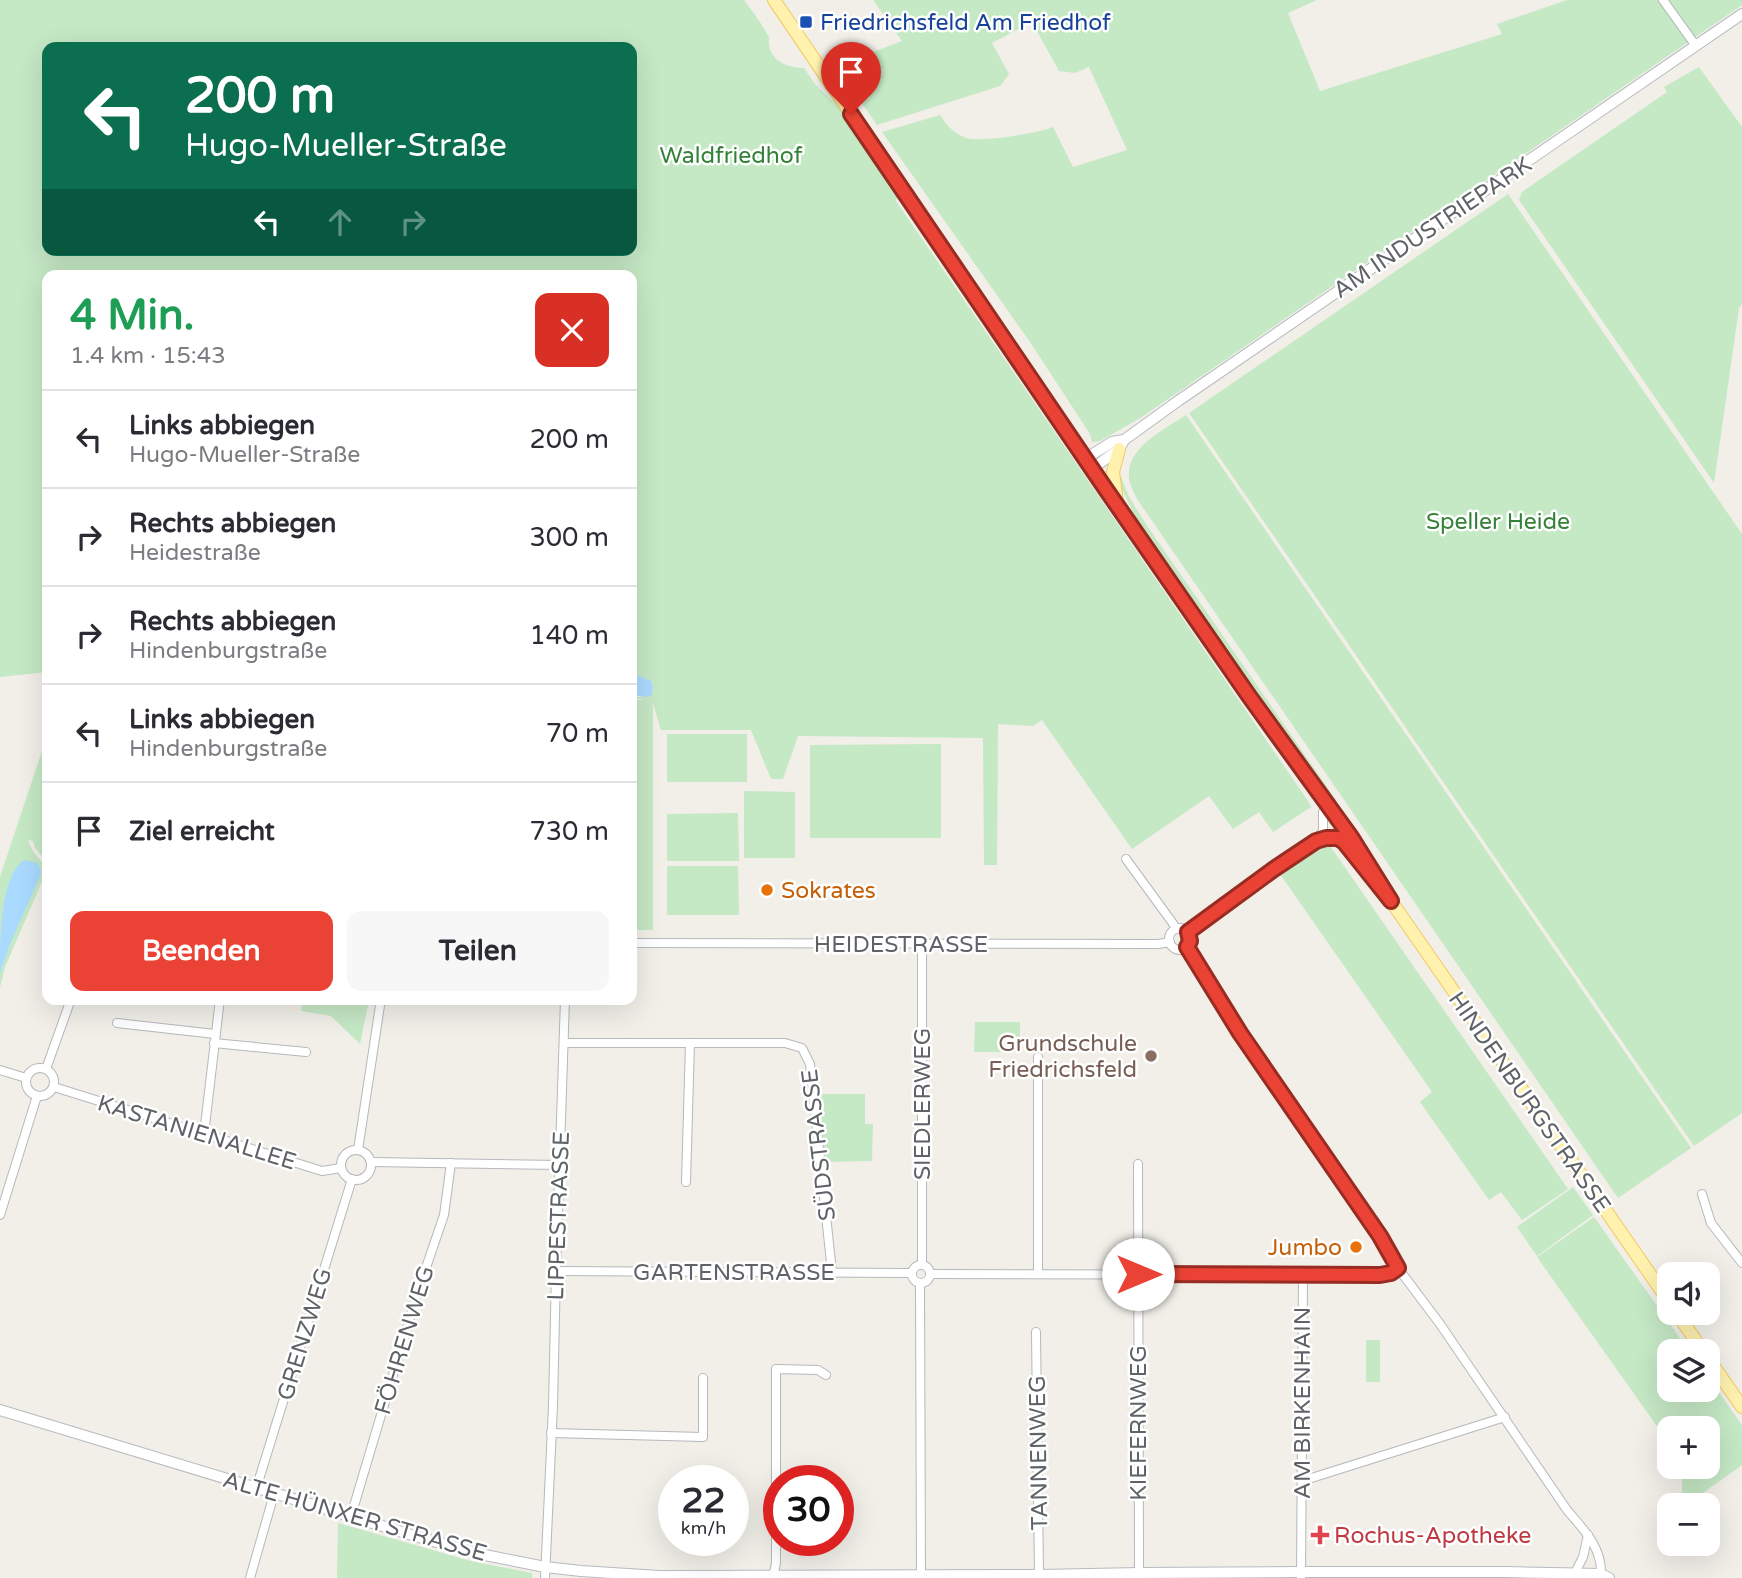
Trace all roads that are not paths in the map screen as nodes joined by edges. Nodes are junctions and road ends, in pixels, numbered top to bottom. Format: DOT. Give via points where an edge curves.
graph roads {
  1 [pos="774,0"];
  2 [pos="1663,0"];
  3 [pos="1742,14"];
  4 [pos="1696,46"];
  5 [pos="1121,444"];
  6 [pos="1089,464"];
  7 [pos="1118,506"];
  8 [pos="1278,738"];
  9 [pos="1323,811"];
  10 [pos="1316,841"];
  11 [pos="1344,842"];
  12 [pos="1126,859"];
  13 [pos="1391,901"];
  14 [pos="1177,929"];
  15 [pos="1188,932"];
  16 [pos="1170,942"];
  17 [pos="637,943"];
  18 [pos="922,944"];
  19 [pos="1187,947"];
  20 [pos="69,1005"];
  21 [pos="219,1005"];
  22 [pos="380,1005"];
  23 [pos="565,1005"];
  24 [pos="117,1023"];
  25 [pos="215,1038"];
  26 [pos="564,1043"];
  27 [pos="690,1043"];
  28 [pos="306,1052"];
  29 [pos="1038,1057"];
  30 [pos="46,1069"];
  31 [pos="0,1070"];
  32 [pos="26,1078"];
  33 [pos="54,1087"];
  34 [pos="37,1096"];
  35 [pos="204,1134"];
  36 [pos="359,1150"];
  37 [pos="371,1162"];
  38 [pos="451,1163"];
  39 [pos="1138,1164"];
  40 [pos="560,1165"];
  41 [pos="341,1168"];
  42 [pos="352,1179"];
  43 [pos="686,1182"];
  44 [pos="1702,1194"];
  45 [pos="0,1216"];
  46 [pos="922,1264"];
  47 [pos="1742,1264"];
  48 [pos="1398,1268"];
  49 [pos="556,1271"];
  50 [pos="832,1272"];
  51 [pos="912,1273"];
  52 [pos="931,1274"];
  53 [pos="1038,1274"];
  54 [pos="1138,1274"];
  55 [pos="1303,1275"];
  56 [pos="920,1283"];
  57 [pos="1657,1284"];
  58 [pos="1037,1332"];
  59 [pos="826,1375"];
  60 [pos="1720,1375"];
  61 [pos="704,1378"];
  62 [pos="1742,1407"];
  63 [pos="0,1410"];
  64 [pos="1505,1417"];
  65 [pos="551,1433"];
  66 [pos="1302,1481"];
  67 [pos="256,1489"];
  68 [pos="274,1494"];
  69 [pos="351,1516"];
  70 [pos="1588,1535"];
  71 [pos="545,1572"];
  72 [pos="1139,1573"];
  73 [pos="1575,1573"];
  74 [pos="1039,1575"];
  75 [pos="1301,1575"];
  76 [pos="774,1576"];
  77 [pos="921,1576"];
  78 [pos="1605,1576"];
  79 [pos="250,1578"];
  1 -- 6 [label="main road, HINDENBURGSTRASSE"];
  2 -- 4 [label="street"];
  3 -- 4 [label="street, AM INDUSTRIEPARK"];
  4 -- 5 [label="street, AM INDUSTRIEPARK"];
  5 -- 6 [label="street, AM INDUSTRIEPARK"];
  5 -- 7 [label="main road" via="1113,472"];
  6 -- 7 [label="main road, HINDENBURGSTRASSE"];
  7 -- 8 [label="main road, HINDENBURGSTRASSE"];
  8 -- 9 [label="main road, HINDENBURGSTRASSE"];
  8 -- 13 [label="main road, HINDENBURGSTRASSE" via="1351,837"];
  9 -- 10 [label="street" via="1323,831"];
  9 -- 11 [label="main road, HINDENBURGSTRASSE"];
  10 -- 11 [label="street" via="1338,838"];
  10 -- 15 [label="street"];
  11 -- 13 [label="main road, HINDENBURGSTRASSE"];
  12 -- 14 [label="street"];
  13 -- 57 [label="main road, HINDENBURGSTRASSE"];
  14 -- 15 [label="street"];
  14 -- 16 [label="street"];
  15 -- 19 [label="street"];
  16 -- 18 [label="street, HEIDESTRASSE"];
  16 -- 19 [label="street, HEIDESTRASSE" via="1177,949"];
  17 -- 18 [label="street, HEIDESTRASSE"];
  18 -- 46 [label="street, SIEDLERWEG"];
  19 -- 48 [label="street"];
  20 -- 30 [label="street"];
  21 -- 25 [label="street"];
  22 -- 36 [label="street"];
  23 -- 26 [label="street, LIPPESTRASSE"];
  24 -- 25 [label="street"];
  25 -- 28 [label="street"];
  25 -- 35 [label="street"];
  26 -- 27 [label="street, SÜDSTRASSE"];
  26 -- 40 [label="street, LIPPESTRASSE"];
  27 -- 43 [label="street"];
  27 -- 50 [label="street, SÜDSTRASSE" via="785,1043 802,1048 810,1064"];
  29 -- 53 [label="street"];
  30 -- 32 [label="street" via="34,1069"];
  30 -- 33 [label="street"];
  31 -- 32 [label="street"];
  32 -- 34 [label="street" via="29,1092"];
  33 -- 34 [label="street" via="45,1096"];
  33 -- 35 [label="street, KASTANIENALLEE"];
  34 -- 45 [label="street"];
  35 -- 41 [label="street, KASTANIENALLEE" via="322,1171"];
  36 -- 37 [label="street"];
  36 -- 41 [label="street" via="345,1155"];
  37 -- 38 [label="street"];
  37 -- 42 [label="street" via="366,1176"];
  38 -- 40 [label="street"];
  38 -- 69 [label="street, FÖHRENWEG" via="444,1215"];
  39 -- 54 [label="street"];
  40 -- 49 [label="street, LIPPESTRASSE"];
  41 -- 42 [label="street"];
  42 -- 67 [label="street, GRENZWEG"];
  44 -- 47 [label="street" via="1711,1223"];
  46 -- 51 [label="street"];
  46 -- 52 [label="street"];
  48 -- 55 [label="street" via="1380,1275"];
  48 -- 64 [label="street"];
  49 -- 50 [label="street, GARTENSTRASSE"];
  49 -- 65 [label="street, LIPPESTRASSE"];
  50 -- 51 [label="street, GARTENSTRASSE"];
  51 -- 56 [label="street"];
  52 -- 53 [label="street"];
  52 -- 56 [label="street"];
  53 -- 54 [label="street"];
  54 -- 55 [label="street"];
  54 -- 72 [label="street, KIEFERNWEG"];
  55 -- 66 [label="street, AM BIRKENHAIN"];
  56 -- 77 [label="street"];
  58 -- 74 [label="street, TANNENWEG"];
  59 -- 76 [label="street" via="818,1370 776,1369"];
  60 -- 62 [label="main road"];
  61 -- 65 [label="street" via="703,1437"];
  63 -- 67 [label="street, ALTE HÜNXER STRASSE"];
  64 -- 66 [label="street"];
  64 -- 70 [label="street"];
  65 -- 71 [label="street, LIPPESTRASSE"];
  66 -- 75 [label="street, AM BIRKENHAIN"];
  67 -- 68 [label="street, ALTE HÜNXER STRASSE"];
  68 -- 69 [label="street, ALTE HÜNXER STRASSE"];
  68 -- 79 [label="street"];
  69 -- 71 [label="street, ALTE HÜNXER STRASSE"];
  70 -- 73 [label="street"];
  70 -- 78 [label="street"];
  71 -- 76 [label="street, ALTE HÜNXER STRASSE"];
  72 -- 74 [label="street, ALTE HÜNXER STRASSE"];
  72 -- 75 [label="street, ALTE HÜNXER STRASSE"];
  73 -- 75 [label="street, ALTE HÜNXER STRASSE"];
  73 -- 78 [label="street, ALTE HÜNXER STRASSE"];
  74 -- 77 [label="street, ALTE HÜNXER STRASSE"];
  76 -- 77 [label="street, ALTE HÜNXER STRASSE"];
}
